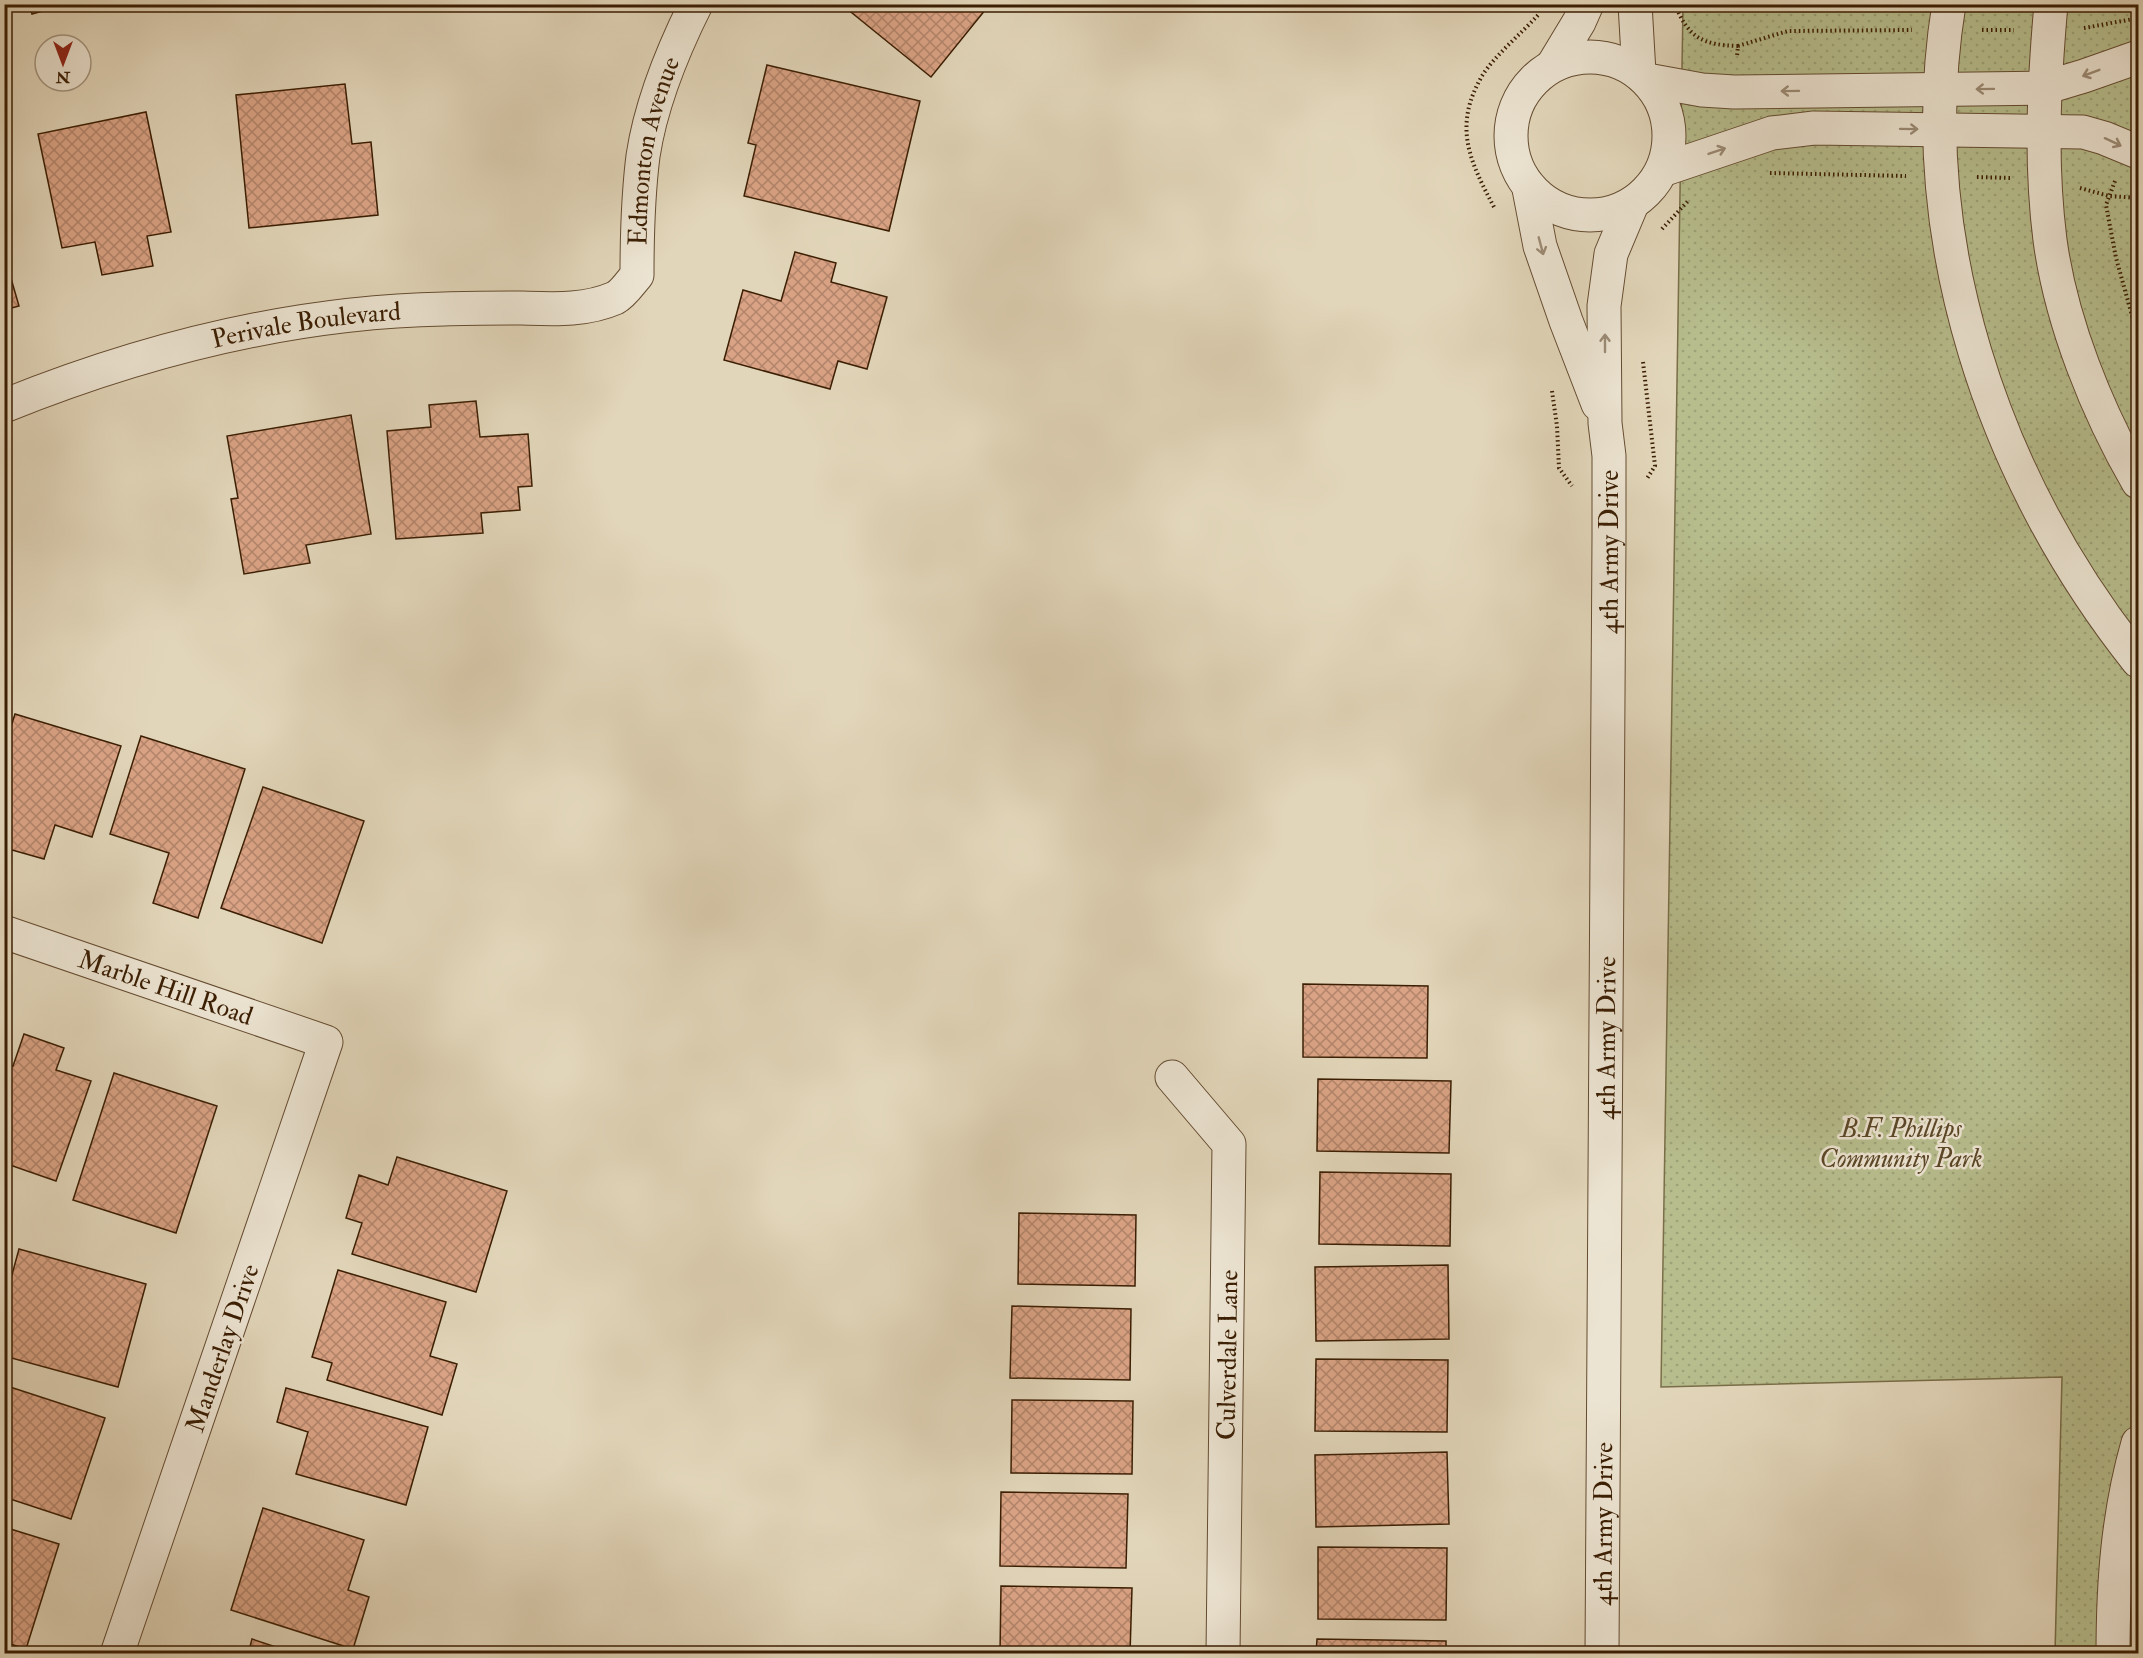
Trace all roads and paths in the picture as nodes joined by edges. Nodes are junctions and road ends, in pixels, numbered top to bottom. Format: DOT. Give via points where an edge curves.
graph roads {
  1 [pos="696,4"];
  2 [pos="1587,4"];
  3 [pos="1635,4"];
  4 [pos="1675,4"];
  5 [pos="1948,4"];
  6 [pos="2050,4"];
  7 [pos="2139,57"];
  8 [pos="1553,65"];
  9 [pos="1643,77"];
  10 [pos="2044,88"];
  11 [pos="1939,89"];
  12 [pos="1734,92"];
  13 [pos="1941,130"];
  14 [pos="2044,131"];
  15 [pos="2132,150"];
  16 [pos="1662,170"];
  17 [pos="1530,189"];
  18 [pos="1697,194"];
  19 [pos="2109,196"];
  20 [pos="2139,198"];
  21 [pos="1632,204"];
  22 [pos="1660,231"];
  23 [pos="617,297"];
  24 [pos="2139,337"];
  25 [pos="1643,361"];
  26 [pos="4,406"];
  27 [pos="1605,423"];
  28 [pos="1655,466"];
  29 [pos="2139,482"];
  30 [pos="2139,661"];
  31 [pos="4,932"];
  32 [pos="326,1042"];
  33 [pos="1172,1077"];
  34 [pos="2139,1443"];
  35 [pos="117,1653"];
  36 [pos="1223,1653"];
  37 [pos="1602,1653"];
  38 [pos="2113,1653"];
  1 -- 23 [label="street, Edmonton Avenue" via="657,96 643,156 637,275"];
  2 -- 8 [label="street, 4th Army Drive"];
  3 -- 9 [label="street"];
  4 -- 12 [label="path" via="1680,18 1694,35 1715,45 1737,45"];
  5 -- 11 [label="street"];
  6 -- 10 [label="street"];
  7 -- 10 [label="street, one-way"];
  8 -- 9 [label="street, 4th Army Drive" via="1582,57 1612,59"];
  8 -- 17 [label="street, 4th Army Drive" via="1533,80 1519,99 1511,122 1510,146 1516,168"];
  9 -- 12 [label="street" via="1702,90"];
  9 -- 16 [label="street, 4th Army Drive" via="1662,100 1669,123 1669,147"];
  10 -- 11 [label="street, one-way"];
  10 -- 14 [label="street"];
  11 -- 12 [label="street, one-way"];
  11 -- 13 [label="street"];
  13 -- 14 [label="street"];
  16 -- 13 [label="street, one-way" via="1772,133 1814,128"];
  13 -- 30 [label="street" via="1943,190 1952,258 1987,392 2042,516 2076,574"];
  14 -- 15 [label="street, one-way" via="2092,133"];
  14 -- 29 [label="street" via="2047,216 2055,270 2086,370"];
  15 -- 19 [label="path"];
  16 -- 21 [label="street, 4th Army Drive" via="1650,189"];
  17 -- 21 [label="street, 4th Army Drive" via="1547,203 1589,216 1612,213"];
  17 -- 27 [label="street, 4th Army Drive, one-way" via="1540,246"];
  18 -- 22 [label="path"];
  19 -- 20 [label="path"];
  19 -- 24 [label="path" via="2106,205 2116,258"];
  27 -- 21 [label="street, 4th Army Drive, one-way" via="1606,285 1611,254"];
  23 -- 26 [label="street, Perivale Boulevard" via="579,309 402,311 266,327 132,359"];
  25 -- 28 [label="path"];
  27 -- 37 [label="street, 4th Army Drive" via="1609,537"];
  31 -- 32 [label="street, Marble Hill Road"];
  32 -- 35 [label="street, Manderlay Drive"];
  33 -- 36 [label="street, Culverdale Lane" via="1229,1144"];
  34 -- 38 [label="street" via="2119,1530"];
}
